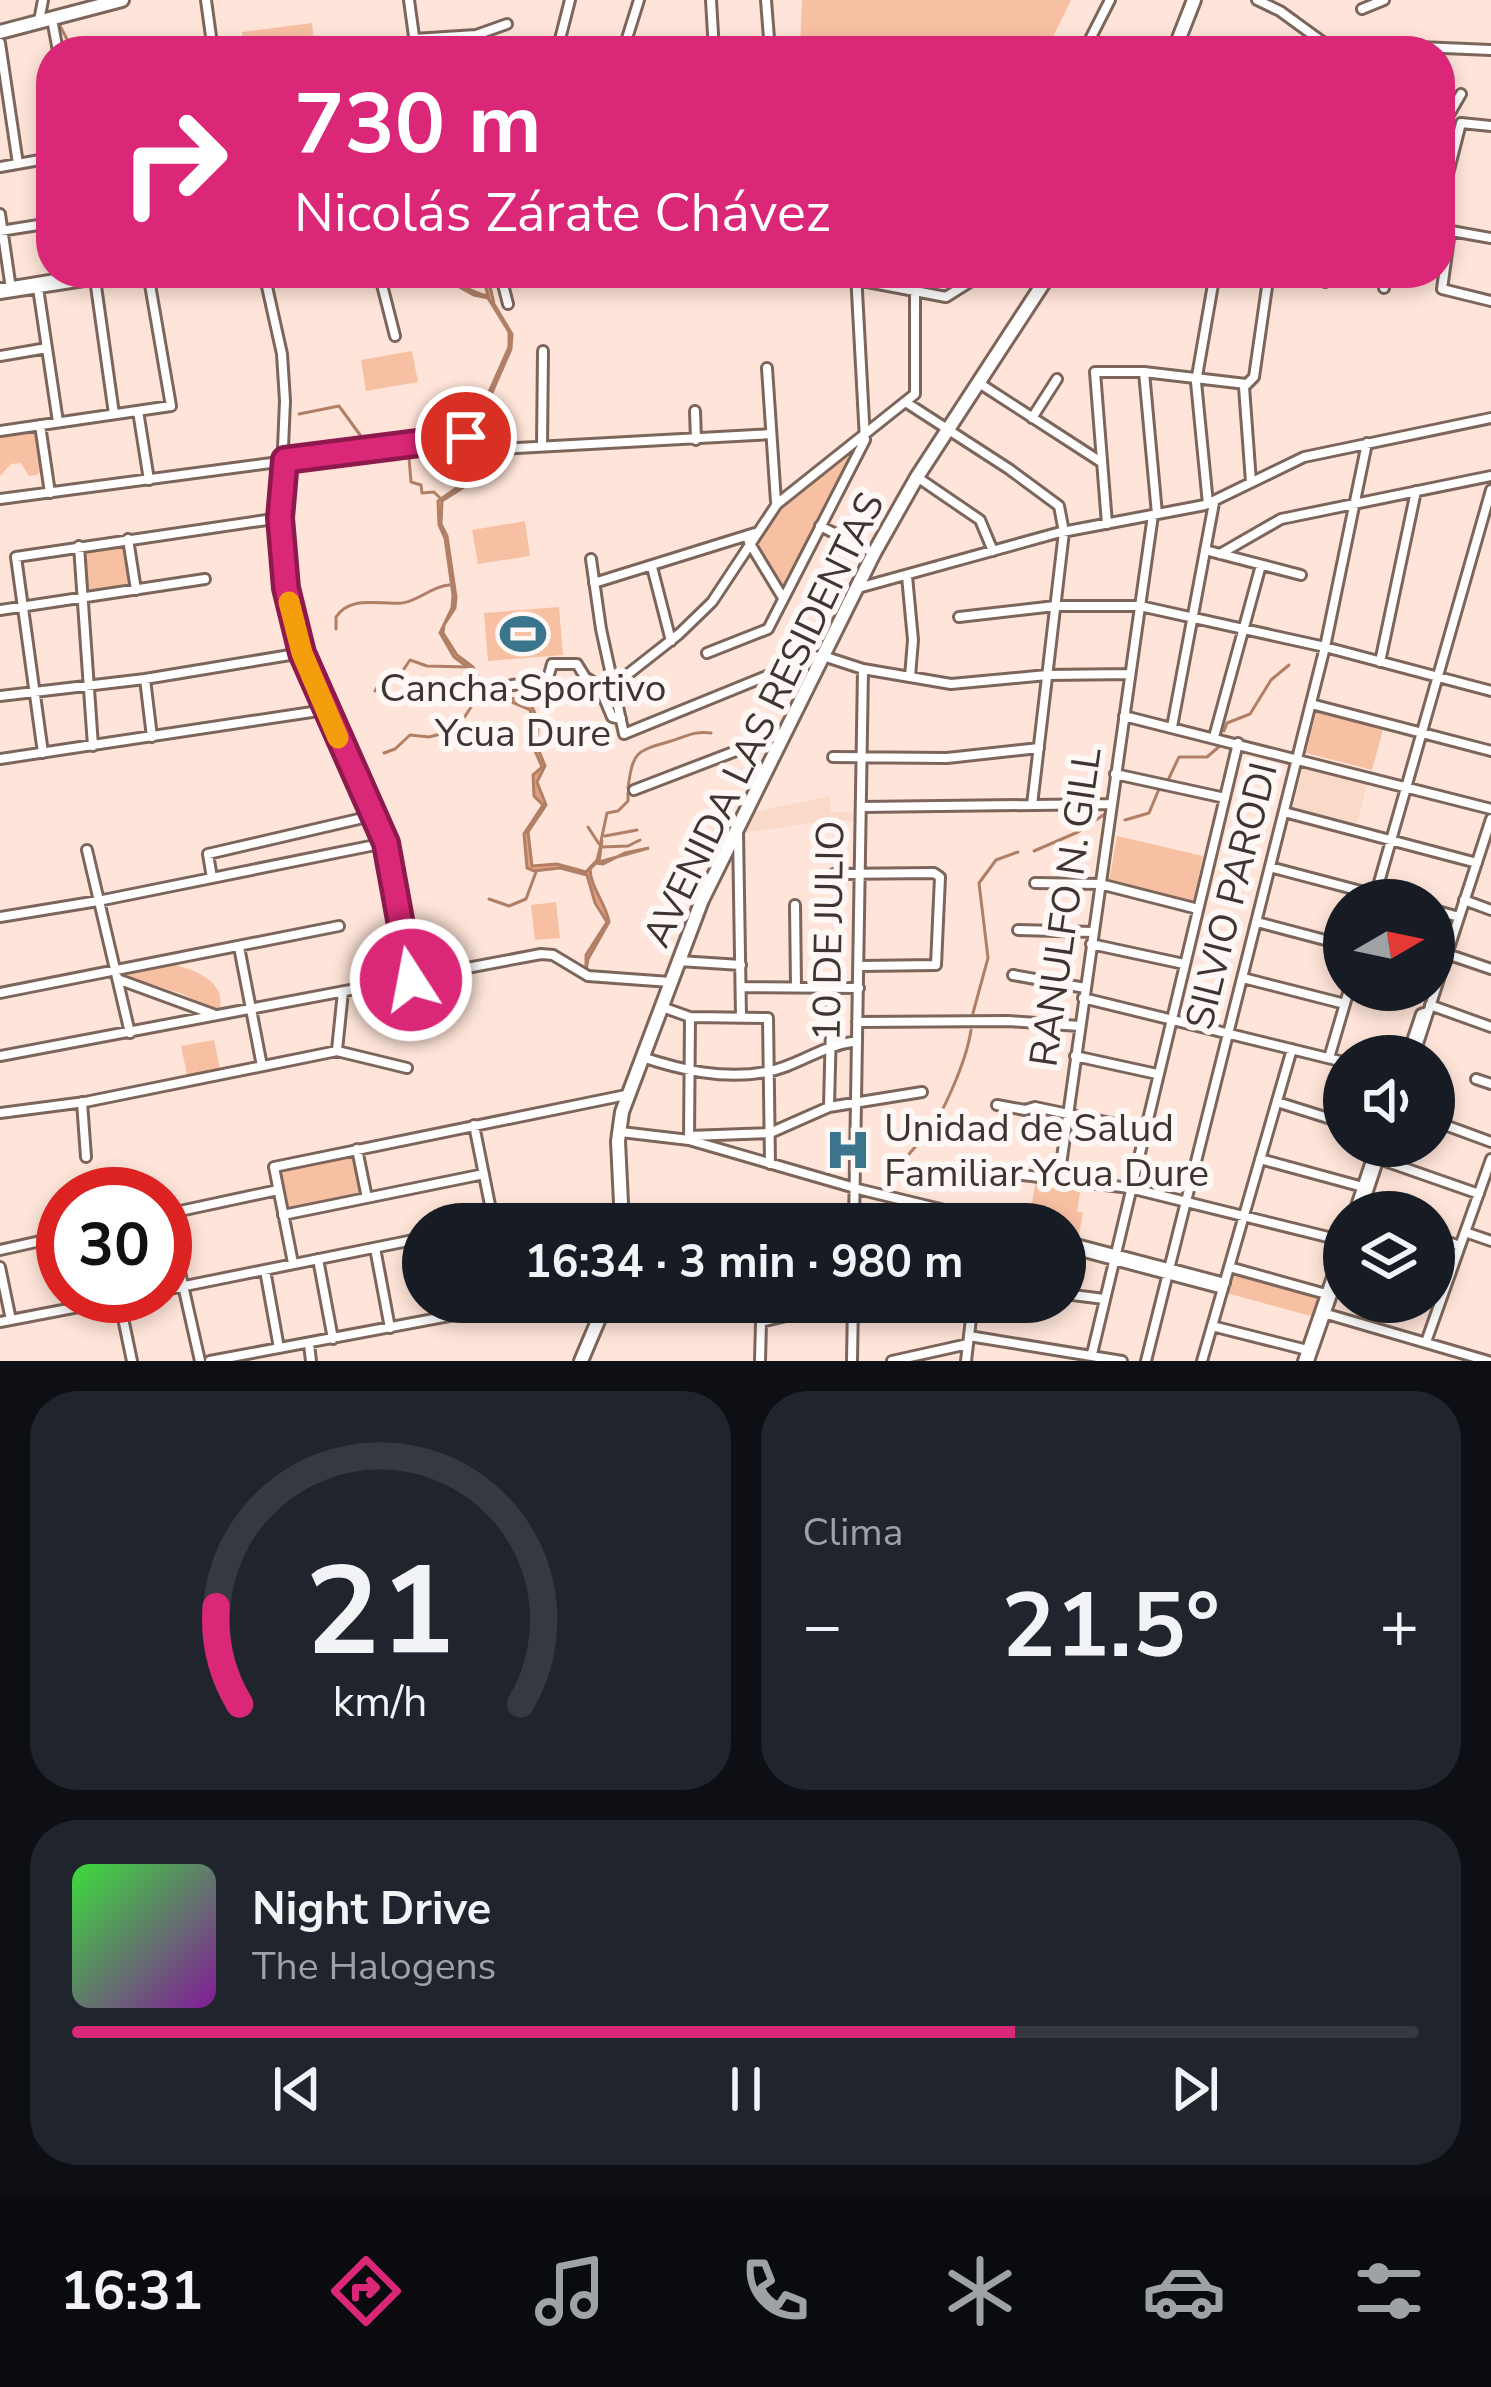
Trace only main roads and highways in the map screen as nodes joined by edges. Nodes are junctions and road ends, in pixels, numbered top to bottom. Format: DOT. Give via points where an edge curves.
graph roads {
  1 [pos="122,0"];
  2 [pos="1194,0"];
  3 [pos="0,32"];
  4 [pos="1180,36"];
  5 [pos="1040,288"];
  6 [pos="621,1203"];
  7 [pos="597,1323"];
  8 [pos="580,1361"];
  1 -- 3 [label="main road"];
  2 -- 4 [label="main road"];
  5 -- 6 [label="main road, AVENIDA LAS RESIDENTAS" via="874,553 702,900 626,1095 618,1131"];
  7 -- 8 [label="main road"];
}
